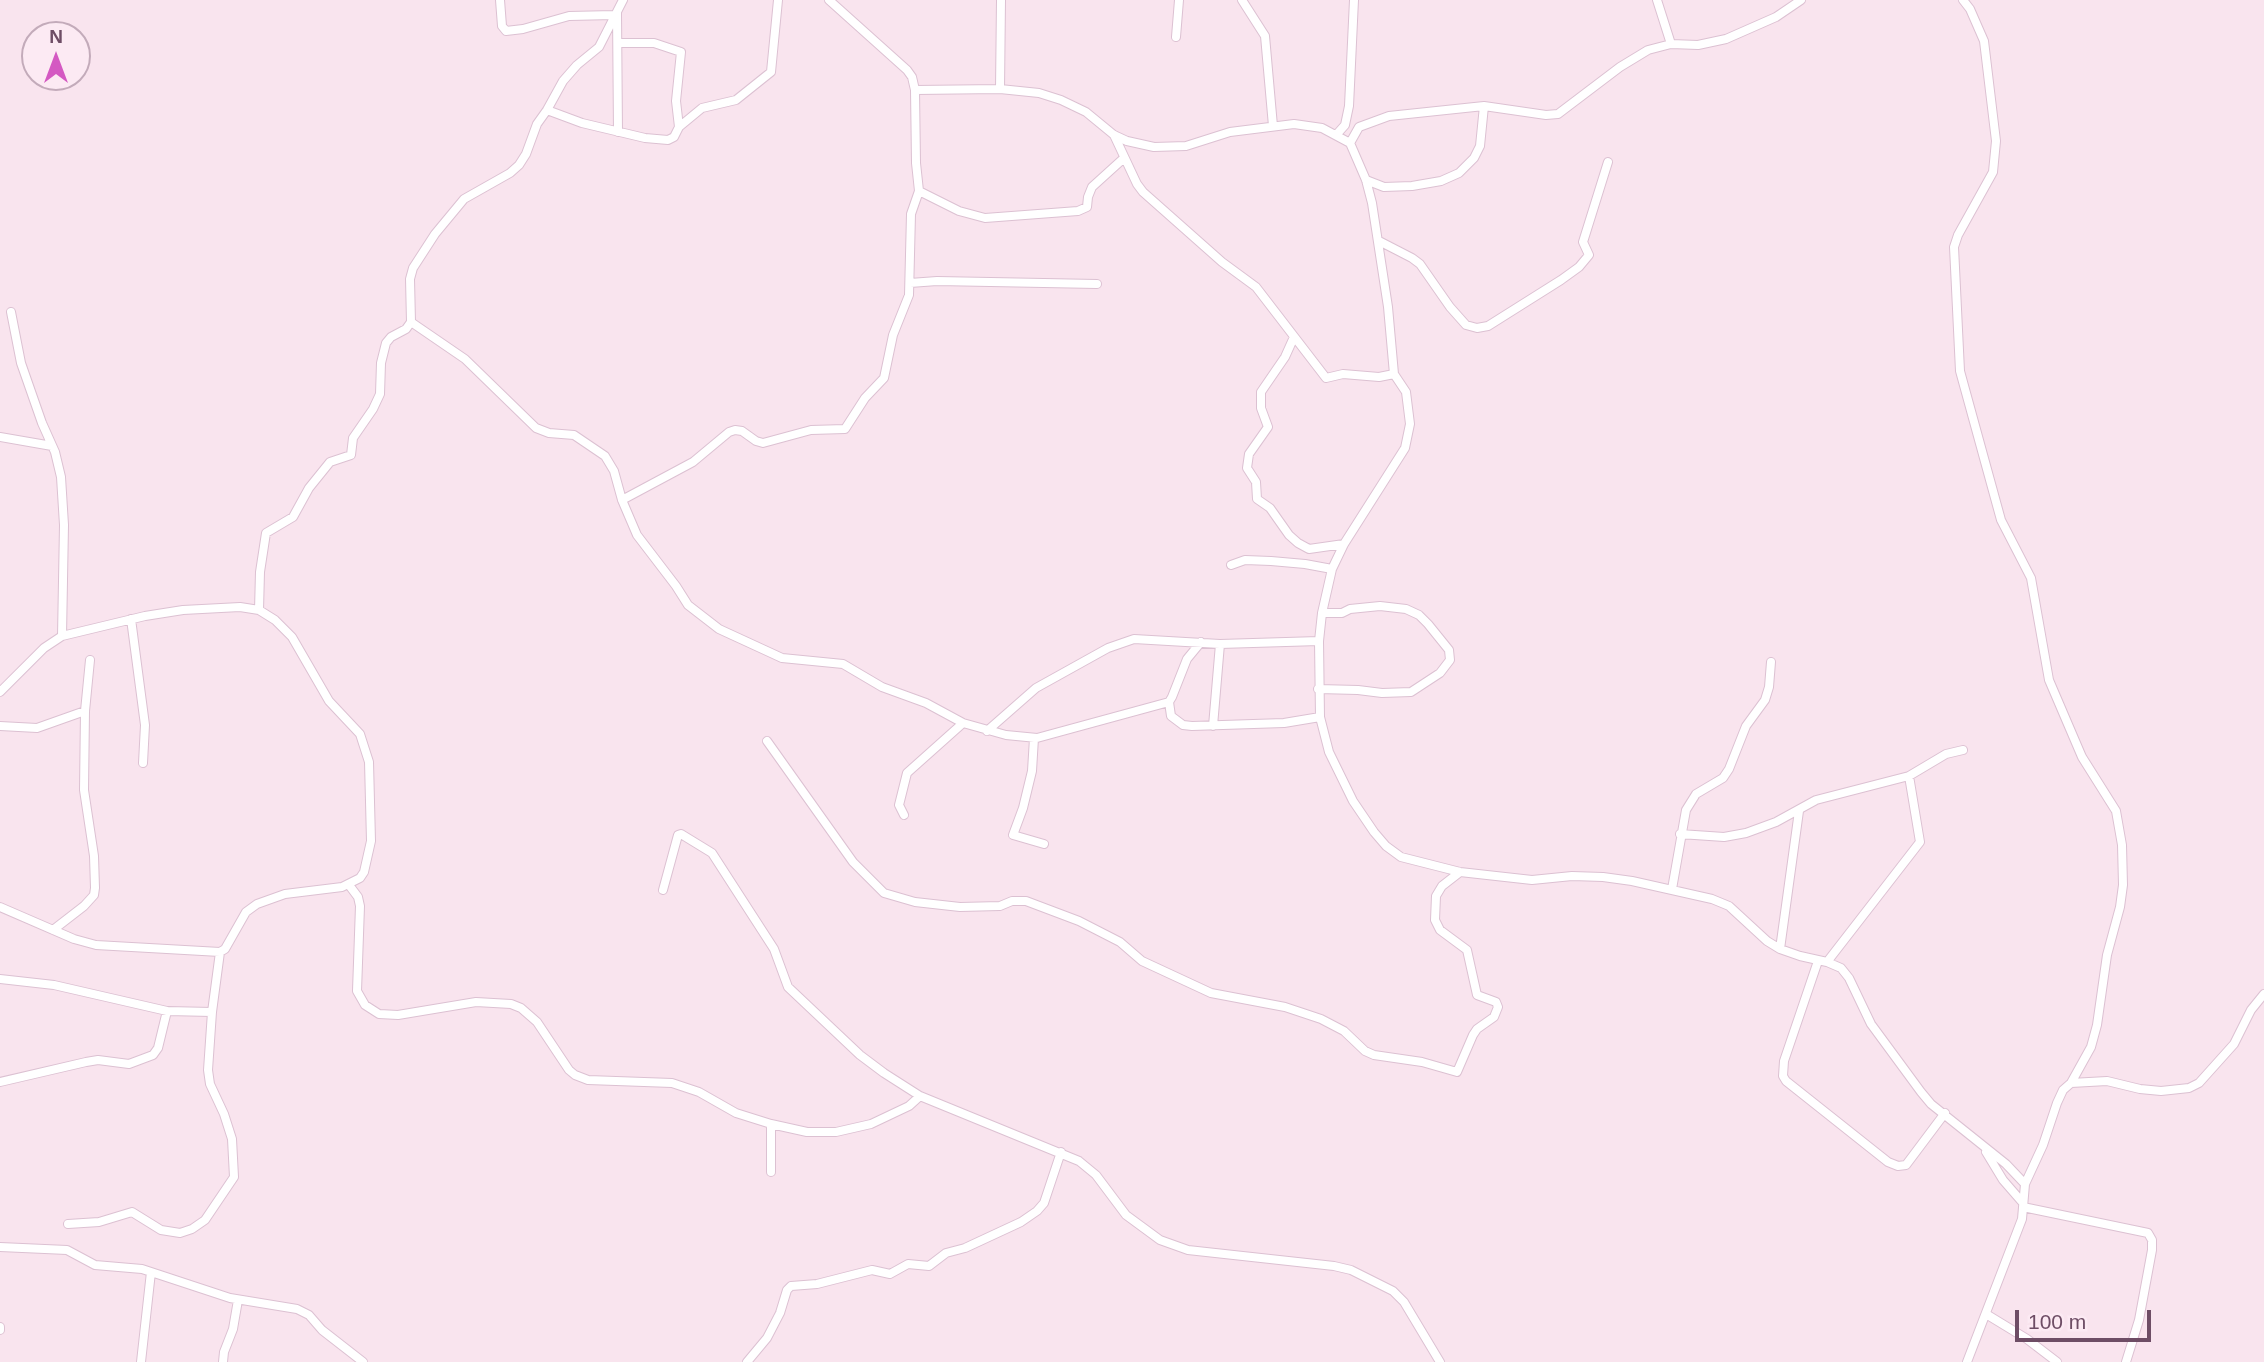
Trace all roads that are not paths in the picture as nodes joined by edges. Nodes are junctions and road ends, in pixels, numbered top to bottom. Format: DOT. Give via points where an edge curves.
graph roads {
  1 [pos="500,0"];
  2 [pos="623,0"];
  3 [pos="778,0"];
  4 [pos="829,0"];
  5 [pos="1001,0"];
  6 [pos="1179,0"];
  7 [pos="1242,0"];
  8 [pos="1354,0"];
  9 [pos="1657,0"];
  10 [pos="1801,0"];
  11 [pos="1963,0"];
  12 [pos="616,13"];
  13 [pos="1176,37"];
  14 [pos="618,43"];
  15 [pos="1671,44"];
  16 [pos="1000,89"];
  17 [pos="915,90"];
  18 [pos="1484,106"];
  19 [pos="547,110"];
  20 [pos="1273,126"];
  21 [pos="678,127"];
  22 [pos="618,132"];
  23 [pos="1337,134"];
  24 [pos="1114,135"];
  25 [pos="1350,143"];
  26 [pos="1124,158"];
  27 [pos="1608,162"];
  28 [pos="1366,180"];
  29 [pos="919,191"];
  30 [pos="1379,241"];
  31 [pos="910,284"];
  32 [pos="1097,284"];
  33 [pos="11,312"];
  34 [pos="411,322"];
  35 [pos="1294,337"];
  36 [pos="1395,374"];
  37 [pos="0,437"];
  38 [pos="52,446"];
  39 [pos="622,500"];
  40 [pos="1343,544"];
  41 [pos="1231,565"];
  42 [pos="1332,569"];
  43 [pos="259,610"];
  44 [pos="1322,613"];
  45 [pos="131,619"];
  46 [pos="62,636"];
  47 [pos="1319,640"];
  48 [pos="1201,642"];
  49 [pos="1220,644"];
  50 [pos="90,660"];
  51 [pos="1771,662"];
  52 [pos="1318,689"];
  53 [pos="0,692"];
  54 [pos="1168,702"];
  55 [pos="85,711"];
  56 [pos="1320,717"];
  57 [pos="963,723"];
  58 [pos="0,726"];
  59 [pos="1213,726"];
  60 [pos="988,730"];
  61 [pos="1034,738"];
  62 [pos="766,741"];
  63 [pos="1963,750"];
  64 [pos="143,763"];
  65 [pos="1909,776"];
  66 [pos="1799,811"];
  67 [pos="904,815"];
  68 [pos="1680,834"];
  69 [pos="1044,844"];
  70 [pos="1460,872"];
  71 [pos="349,885"];
  72 [pos="1672,889"];
  73 [pos="663,890"];
  74 [pos="0,907"];
  75 [pos="53,930"];
  76 [pos="1780,949"];
  77 [pos="220,952"];
  78 [pos="1823,961"];
  79 [pos="0,979"];
  80 [pos="2264,994"];
  81 [pos="167,1011"];
  82 [pos="212,1012"];
  83 [pos="0,1082"];
  84 [pos="2071,1083"];
  85 [pos="920,1096"];
  86 [pos="1945,1113"];
  87 [pos="771,1124"];
  88 [pos="1982,1145"];
  89 [pos="1061,1152"];
  90 [pos="771,1172"];
  91 [pos="2025,1184"];
  92 [pos="2023,1205"];
  93 [pos="68,1224"];
  94 [pos="0,1247"];
  95 [pos="151,1272"];
  96 [pos="238,1300"];
  97 [pos="1986,1314"];
  98 [pos="141,1362"];
  99 [pos="223,1362"];
  100 [pos="363,1362"];
  101 [pos="747,1362"];
  102 [pos="1440,1362"];
  103 [pos="1967,1362"];
  104 [pos="2057,1362"];
  105 [pos="2126,1362"];
  1 -- 12 [label="street" via="502,26 508,31 569,16"];
  2 -- 12 [label="street"];
  3 -- 21 [label="street" via="770,73 736,100 702,108"];
  4 -- 17 [label="street" via="901,64 912,77"];
  5 -- 16 [label="street"];
  6 -- 13 [label="street"];
  7 -- 20 [label="street" via="1265,36"];
  8 -- 23 [label="street" via="1349,106 1345,125"];
  9 -- 15 [label="street"];
  10 -- 15 [label="street" via="1776,17 1726,39"];
  11 -- 84 [label="street" via="1984,41 1996,149 1993,172 1954,247 1960,371 2001,520 2033,585 2049,680 2082,757 2116,811 2122,845 2120,907 2097,1025 2091,1047"];
  12 -- 14 [label="street"];
  12 -- 19 [label="street" via="604,41 563,81"];
  14 -- 21 [label="street" via="654,43 681,52"];
  14 -- 22 [label="street"];
  15 -- 18 [label="street" via="1637,56 1558,114"];
  16 -- 17 [label="street"];
  16 -- 24 [label="street" via="1061,100 1086,112"];
  17 -- 29 [label="street"];
  18 -- 25 [label="street" via="1389,116 1359,127"];
  18 -- 28 [label="street" via="1480,146 1459,173 1412,186 1384,187"];
  19 -- 22 [label="street"];
  19 -- 34 [label="street" via="519,165 464,199 424,250 410,275"];
  20 -- 23 [label="street" via="1307,125"];
  20 -- 24 [label="street" via="1171,148 1140,145"];
  21 -- 22 [label="street" via="668,140"];
  23 -- 25 [label="street"];
  24 -- 26 [label="street"];
  25 -- 28 [label="street"];
  26 -- 29 [label="street" via="1092,187 1087,208 1079,211 985,218 970,216"];
  26 -- 35 [label="street" via="1143,192 1256,287"];
  27 -- 30 [label="street" via="1583,242 1589,255 1561,280 1488,326 1466,325 1416,261"];
  28 -- 30 [label="street"];
  29 -- 31 [label="street" via="911,214"];
  30 -- 36 [label="street"];
  31 -- 32 [label="street"];
  31 -- 39 [label="street" via="892,335 884,378 847,428 811,430 763,443 742,431 731,431 693,462"];
  33 -- 38 [label="street" via="21,363"];
  34 -- 39 [label="street" via="465,359 536,428 574,435 605,456"];
  34 -- 43 [label="street" via="386,343 380,394 354,439 351,455 330,462 293,517 266,533"];
  35 -- 36 [label="street" via="1326,377"];
  35 -- 40 [label="street" via="1262,393 1261,408 1268,426 1249,454 1247,467 1256,482 1257,499 1289,535 1309,549"];
  36 -- 40 [label="street" via="1409,401 1408,440"];
  37 -- 38 [label="street"];
  38 -- 46 [label="street" via="61,477 64,525"];
  39 -- 57 [label="street" via="648,552 688,605 710,623 782,658 843,664"];
  40 -- 42 [label="street"];
  41 -- 42 [label="street" via="1245,560 1271,561"];
  42 -- 44 [label="street"];
  43 -- 45 [label="street" via="183,610"];
  43 -- 71 [label="street" via="292,637 329,701 358,731 366,748 371,841 364,872"];
  44 -- 47 [label="street"];
  44 -- 52 [label="street" via="1380,606 1406,609 1428,624 1449,650 1450,660 1440,673 1411,692"];
  45 -- 46 [label="street"];
  45 -- 64 [label="street" via="145,725"];
  46 -- 53 [label="street"];
  47 -- 49 [label="street"];
  47 -- 52 [label="street"];
  48 -- 49 [label="street"];
  48 -- 54 [label="street" via="1187,659"];
  48 -- 60 [label="street" via="1142,638 1108,648 1036,688"];
  49 -- 59 [label="street"];
  50 -- 55 [label="street"];
  51 -- 68 [label="street" via="1765,700 1746,726 1729,769 1723,778 1696,794"];
  52 -- 56 [label="street"];
  54 -- 59 [label="street" via="1171,716 1183,725"];
  54 -- 61 [label="street"];
  55 -- 58 [label="street" via="37,728"];
  55 -- 75 [label="street" via="84,790 95,888 84,906"];
  56 -- 59 [label="street"];
  56 -- 70 [label="street" via="1329,752 1353,801 1386,846 1401,857"];
  57 -- 60 [label="street"];
  57 -- 67 [label="street" via="907,773 899,805"];
  60 -- 61 [label="street"];
  61 -- 69 [label="street" via="1032,771 1013,835"];
  62 -- 70 [label="street" via="853,862 884,893 960,907 1026,901 1079,921 1120,942 1142,961 1217,995 1285,1007 1344,1031 1374,1055 1457,1072 1473,1035 1494,1017 1498,1007 1476,995 1467,950 1440,930 1435,920 1436,895"];
  63 -- 65 [label="street" via="1946,754"];
  65 -- 66 [label="street" via="1816,800"];
  65 -- 78 [label="street" via="1920,842"];
  66 -- 68 [label="street" via="1746,833 1724,837"];
  66 -- 76 [label="street"];
  68 -- 72 [label="street"];
  70 -- 72 [label="street" via="1532,880 1603,877"];
  71 -- 77 [label="street" via="285,894 257,904 246,912"];
  71 -- 87 [label="street" via="360,906 357,991 370,1009 398,1015 477,1002 518,1006 537,1022 575,1075 588,1080 672,1083"];
  72 -- 76 [label="street" via="1729,906"];
  73 -- 85 [label="street" via="678,834 710,850 774,949 788,987 860,1055"];
  74 -- 75 [label="street"];
  75 -- 77 [label="street" via="106,947"];
  76 -- 78 [label="street"];
  77 -- 82 [label="street"];
  78 -- 86 [label="street" via="1841,968 1892,1055 1921,1093"];
  78 -- 86 [label="street" via="1784,1061 1786,1081 1898,1166 1906,1165"];
  79 -- 81 [label="street" via="54,985"];
  80 -- 84 [label="street" via="2250,1010 2234,1044 2189,1088 2161,1091 2107,1081"];
  81 -- 82 [label="street"];
  81 -- 83 [label="street" via="159,1048 153,1055 129,1064 86,1062"];
  82 -- 93 [label="street" via="210,1084 229,1125 235,1165 234,1177 215,1208 205,1220 180,1233 161,1230 132,1212 99,1222"];
  84 -- 91 [label="street" via="2057,1103"];
  85 -- 87 [label="street" via="895,1113 846,1131 807,1132"];
  85 -- 89 [label="street"];
  86 -- 88 [label="street"];
  87 -- 90 [label="street"];
  88 -- 91 [label="street"];
  88 -- 92 [label="street"];
  89 -- 101 [label="street" via="1044,1203 1021,1222 946,1253 929,1266 908,1264 893,1273 870,1270 789,1288 767,1338"];
  89 -- 102 [label="street" via="1096,1175 1126,1215 1160,1240 1188,1250 1334,1266 1381,1284 1404,1302"];
  91 -- 92 [label="street"];
  92 -- 97 [label="street" via="2022,1219"];
  92 -- 105 [label="street" via="2148,1233 2151,1250"];
  94 -- 95 [label="street" via="67,1250 95,1265"];
  95 -- 96 [label="street"];
  95 -- 98 [label="street"];
  96 -- 99 [label="street"];
  96 -- 100 [label="street" via="305,1312"];
  97 -- 103 [label="street"];
  97 -- 104 [label="street"];
}
